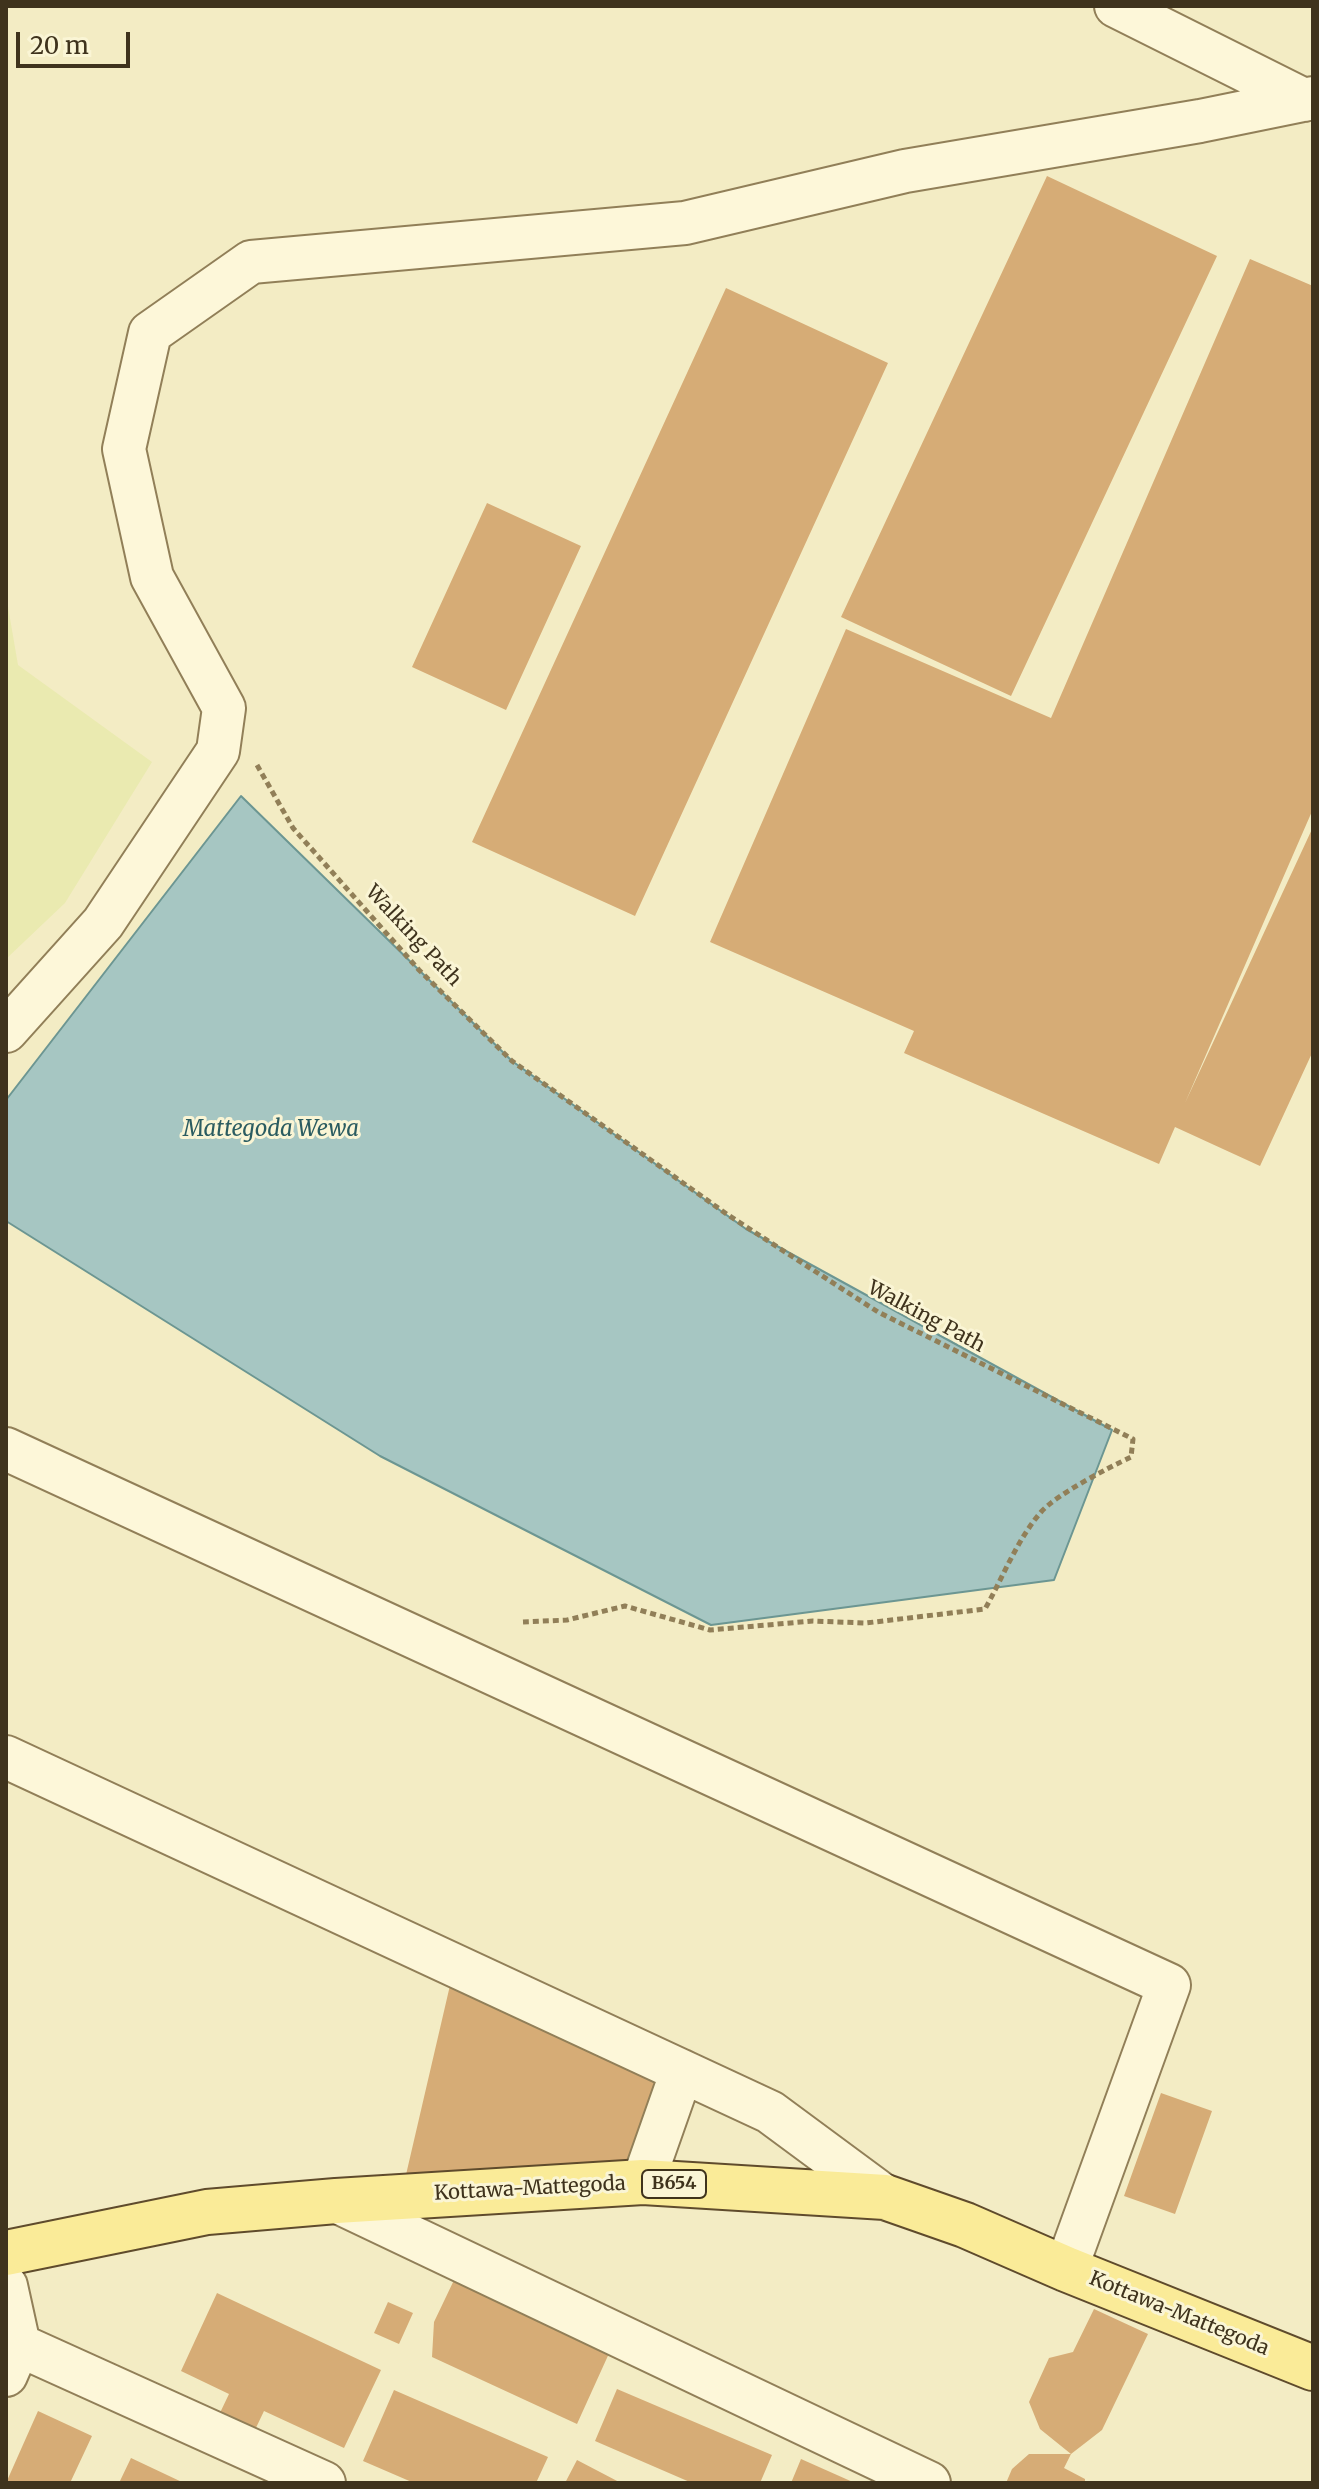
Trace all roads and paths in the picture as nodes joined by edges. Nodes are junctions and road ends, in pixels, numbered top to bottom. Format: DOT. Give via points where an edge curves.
graph roads {
  1 [pos="1116,6"];
  2 [pos="1308,99"];
  3 [pos="255,761"];
  4 [pos="6,1031"];
  5 [pos="6,1449"];
  6 [pos="523,1622"];
  7 [pos="6,1757"];
  8 [pos="682,2071"];
  9 [pos="643,2182"];
  10 [pos="885,2197"];
  11 [pos="336,2201"];
  12 [pos="6,2253"];
  13 [pos="1066,2269"];
  14 [pos="6,2286"];
  15 [pos="13,2360"];
  16 [pos="1313,2368"];
  17 [pos="279,2474"];
  18 [pos="324,2483"];
  19 [pos="929,2483"];
  1 -- 2 [label="street"];
  2 -- 4 [label="street" via="905,171 685,223 251,262 150,333 124,449 152,577 224,708 218,751 103,923"];
  3 -- 6 [label="path, Walking Path" via="293,828 419,970 512,1061 728,1215 878,1312 1133,1439 1131,1457 1042,1510 985,1609 866,1623 813,1621 710,1630 625,1606 567,1620"];
  5 -- 13 [label="street" via="1169,1985"];
  7 -- 8 [label="street"];
  8 -- 9 [label="street"];
  8 -- 10 [label="street" via="770,2112"];
  9 -- 10 [label="main road, Kottawa-Mattegoda / B654"];
  9 -- 11 [label="main road, Kottawa-Mattegoda / B654"];
  10 -- 13 [label="main road, Kottawa-Mattegoda / B654"];
  11 -- 12 [label="main road, Kottawa-Mattegoda / B654" via="207,2212"];
  11 -- 19 [label="street"];
  13 -- 16 [label="main road, Kottawa-Mattegoda / B654"];
  14 -- 15 [label="street"];
  15 -- 17 [label="street"];
  17 -- 18 [label="street"];
}
